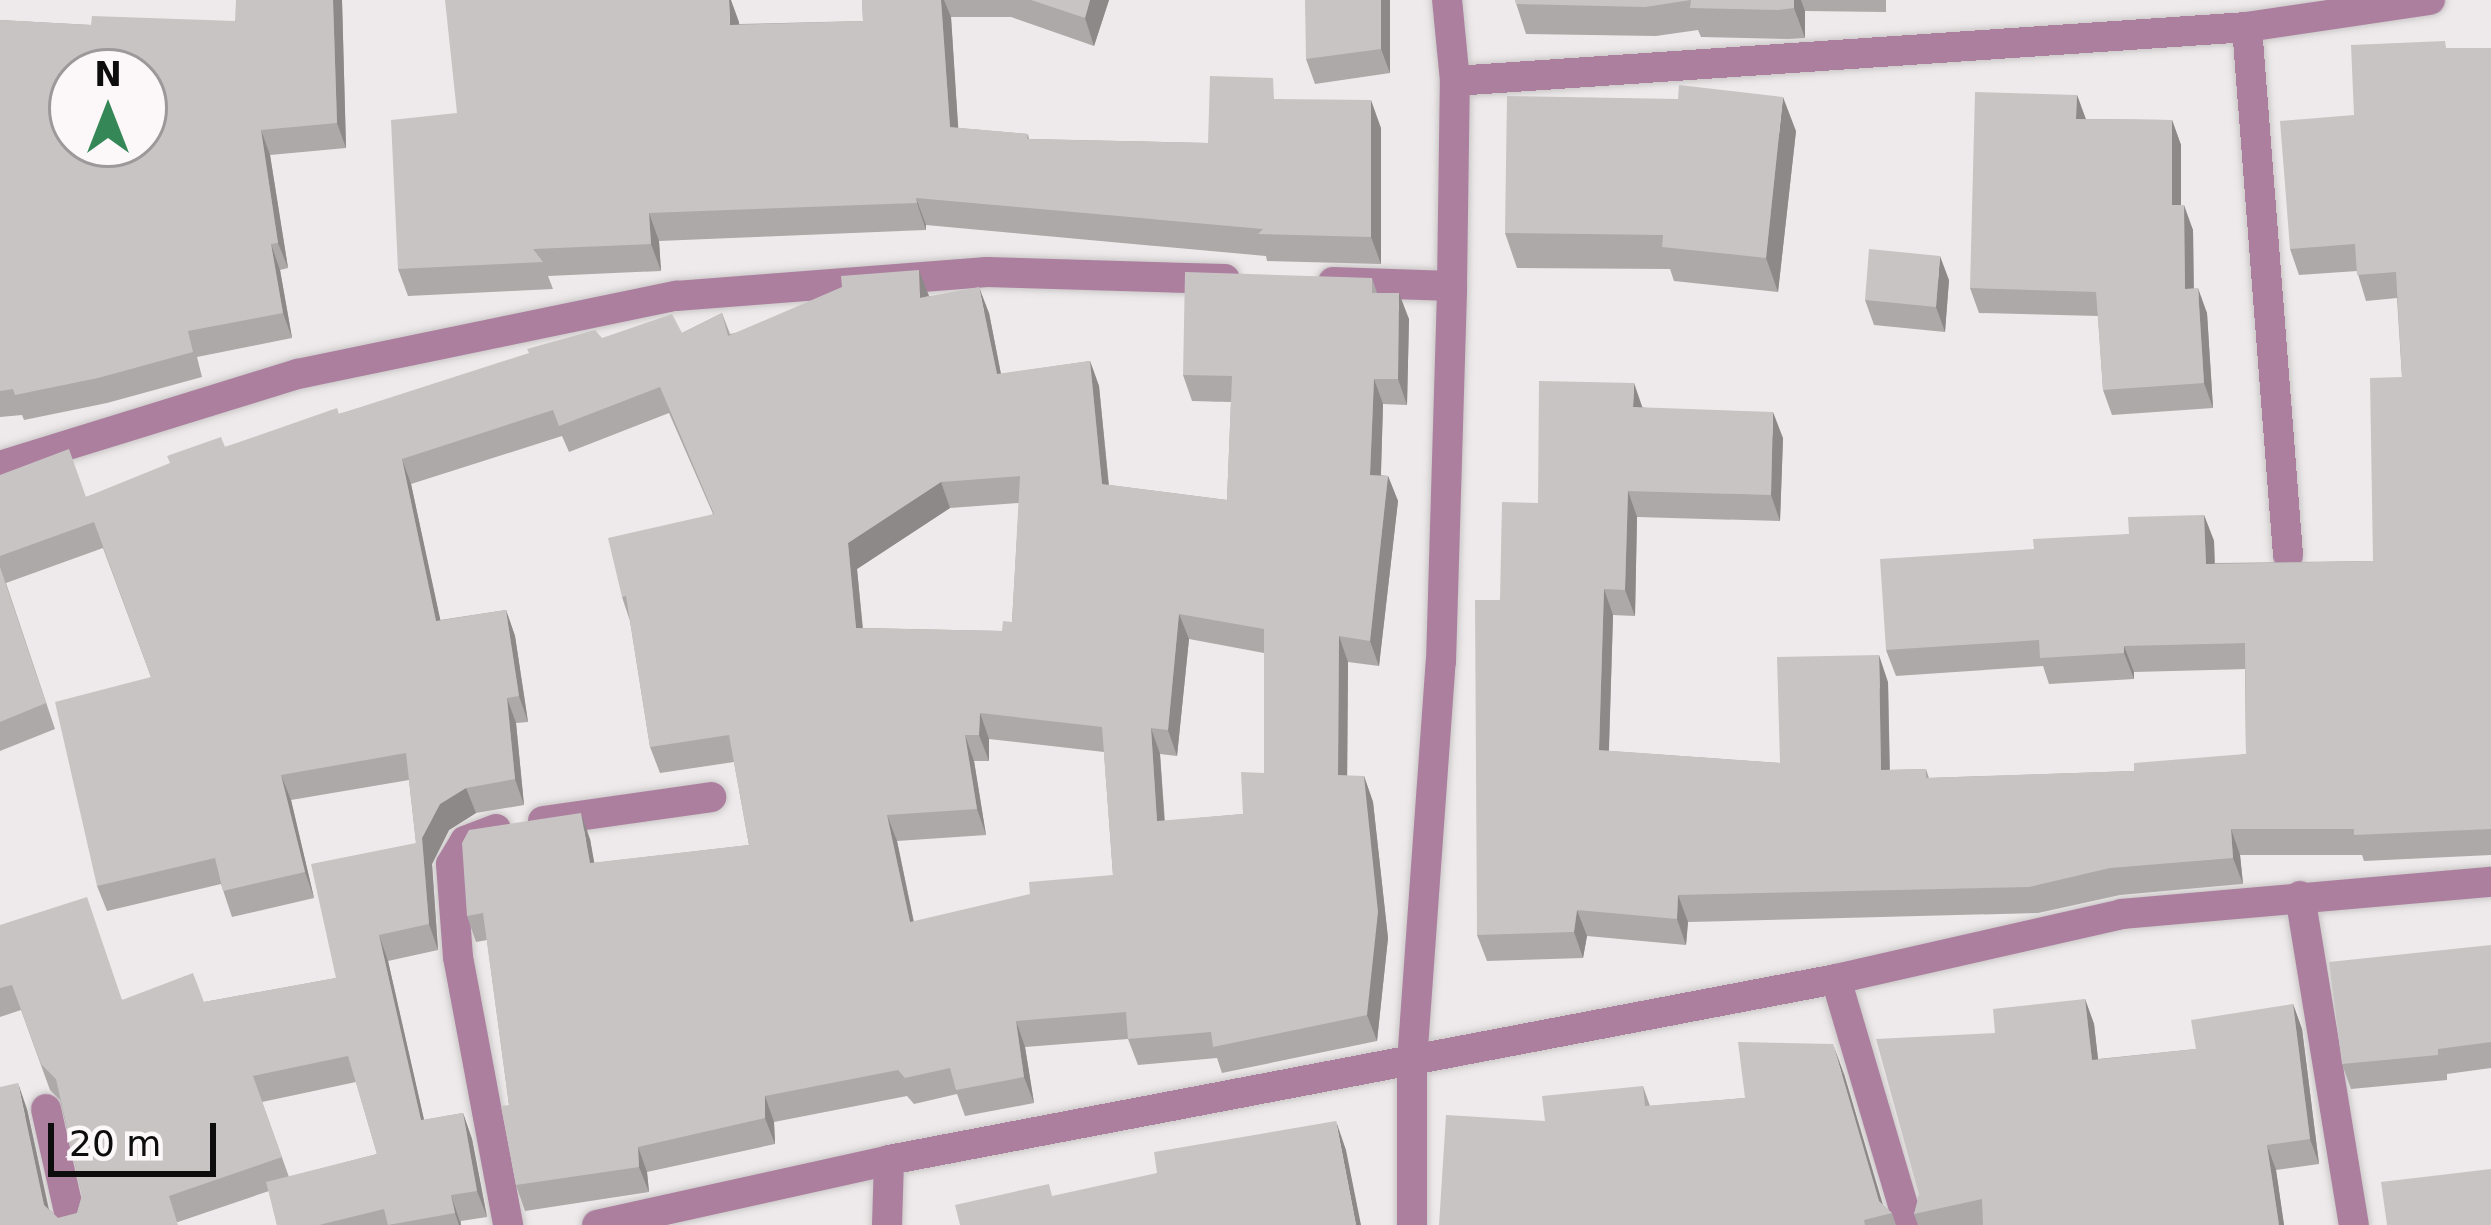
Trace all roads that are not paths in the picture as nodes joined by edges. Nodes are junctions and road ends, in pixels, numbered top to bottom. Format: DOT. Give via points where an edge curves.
graph roads {
  1 [pos="1448,0"];
  2 [pos="2430,0"];
  3 [pos="2247,27"];
  4 [pos="1455,81"];
  5 [pos="1266,280"];
  6 [pos="1312,282"];
  7 [pos="1452,286"];
  8 [pos="0,466"];
  9 [pos="2288,555"];
  10 [pos="711,797"];
  11 [pos="2491,882"];
  12 [pos="2300,896"];
  13 [pos="1836,979"];
  14 [pos="1412,1063"];
  15 [pos="46,1108"];
  16 [pos="889,1160"];
  17 [pos="72,1225"];
  18 [pos="508,1225"];
  19 [pos="597,1225"];
  20 [pos="887,1225"];
  21 [pos="1412,1225"];
  22 [pos="1909,1225"];
  23 [pos="2354,1225"];
  1 -- 4 [label="street"];
  2 -- 3 [label="street"];
  3 -- 4 [label="street"];
  3 -- 9 [label="street"];
  4 -- 7 [label="street"];
  5 -- 8 [label="street" via="987,272 676,296 298,374"];
  6 -- 7 [label="street"];
  7 -- 14 [label="street" via="1440,685"];
  10 -- 18 [label="street" via="484,831 451,864 458,958"];
  11 -- 12 [label="street"];
  12 -- 13 [label="street" via="2122,914"];
  12 -- 23 [label="street"];
  13 -- 14 [label="street"];
  13 -- 22 [label="street"];
  14 -- 16 [label="street"];
  14 -- 21 [label="street"];
  15 -- 17 [label="street"];
  16 -- 19 [label="street"];
  16 -- 20 [label="street"];
}
